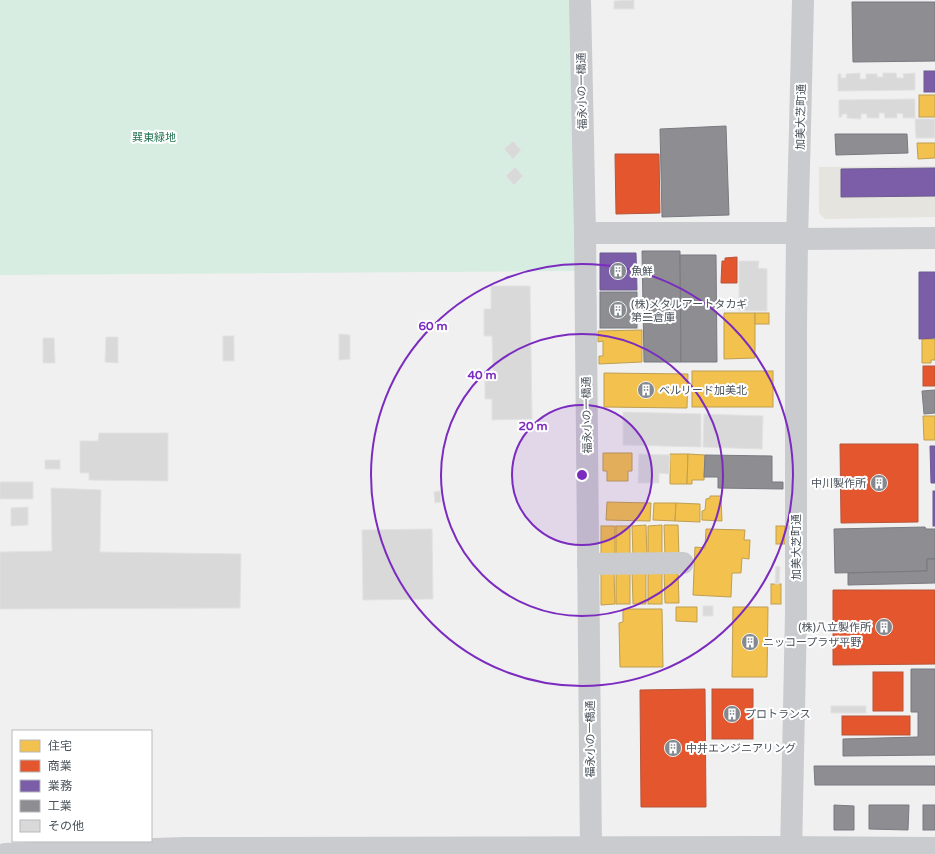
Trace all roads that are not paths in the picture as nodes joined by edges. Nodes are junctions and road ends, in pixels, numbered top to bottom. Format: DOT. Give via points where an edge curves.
graph roads {
  1 [pos="580,0"];
  2 [pos="803,0"];
  3 [pos="585,233"];
  4 [pos="797,236"];
  5 [pos="935,238"];
  6 [pos="683,563"];
  7 [pos="588,564"];
  8 [pos="935,848"];
  9 [pos="791,850"];
  10 [pos="185,851"];
  11 [pos="390,851"];
  12 [pos="591,851"];
  13 [pos="6,854"];
  1 -- 3 [label="street, 福永小の一橋通"];
  2 -- 4 [label="street, 加美大芝町通"];
  3 -- 4 [label="street"];
  3 -- 7 [label="street, 福永小の一橋通"];
  4 -- 5 [label="street"];
  4 -- 9 [label="street, 加美大芝町通" via="796,613"];
  6 -- 7 [label="street"];
  7 -- 12 [label="street, 福永小の一橋通"];
  8 -- 9 [label="street"];
  9 -- 12 [label="street"];
  10 -- 11 [label="street"];
  10 -- 13 [label="street"];
  11 -- 12 [label="street"];
}
